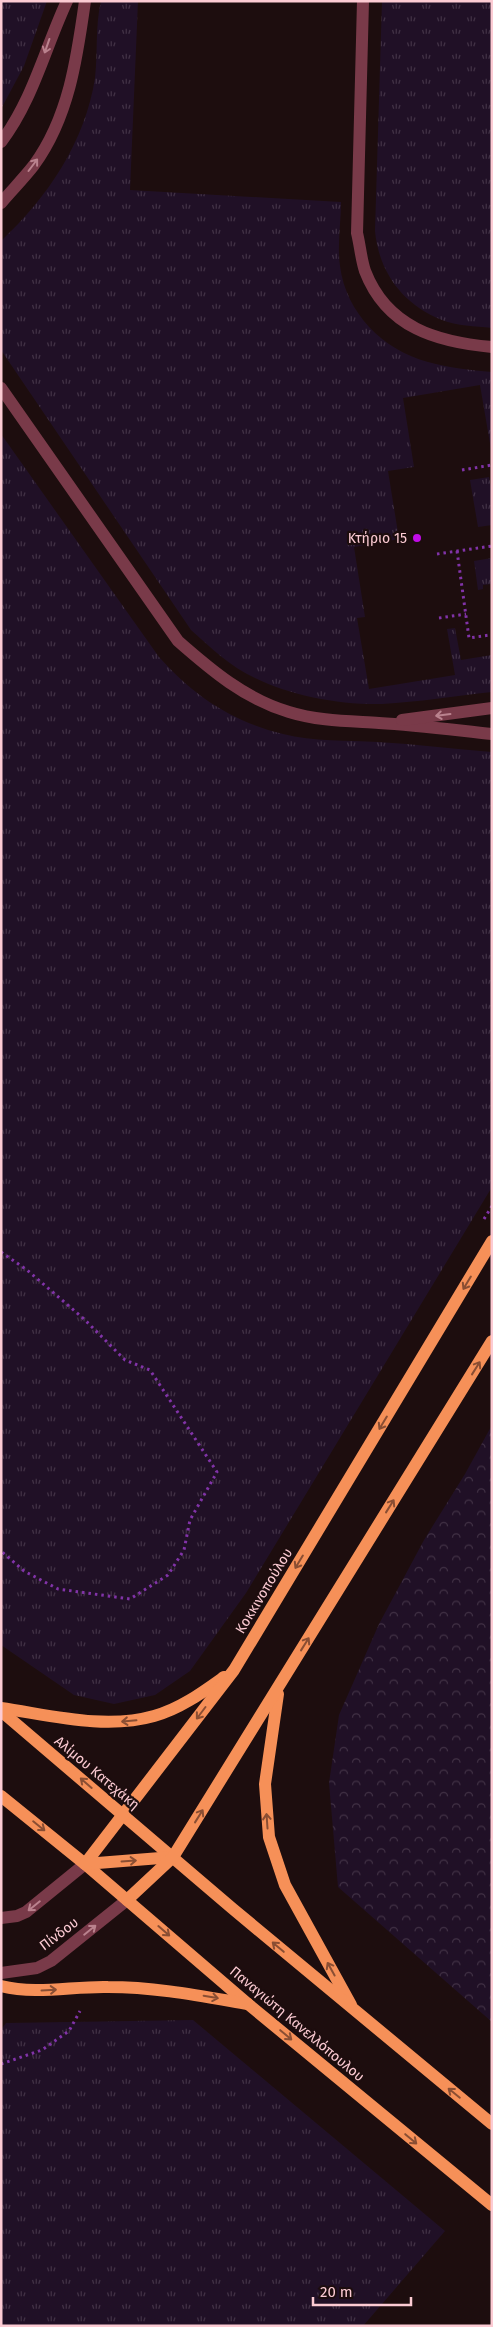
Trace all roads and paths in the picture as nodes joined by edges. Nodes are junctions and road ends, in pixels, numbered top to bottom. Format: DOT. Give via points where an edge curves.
graph roads {
  1 [pos="67,1"];
  2 [pos="85,1"];
  3 [pos="364,1"];
  4 [pos="1,142"];
  5 [pos="1,203"];
  6 [pos="492,347"];
  7 [pos="1,388"];
  8 [pos="492,465"];
  9 [pos="462,470"];
  10 [pos="492,546"];
  11 [pos="456,551"];
  12 [pos="437,554"];
  13 [pos="466,614"];
  14 [pos="439,618"];
  15 [pos="490,635"];
  16 [pos="492,708"];
  17 [pos="379,723"];
  18 [pos="492,734"];
  19 [pos="492,1242"];
  20 [pos="1,1252"];
  21 [pos="492,1341"];
  22 [pos="1,1551"];
  23 [pos="234,1670"];
  24 [pos="279,1686"];
  25 [pos="1,1710"];
  26 [pos="1,1796"];
  27 [pos="123,1815"];
  28 [pos="173,1857"];
  29 [pos="85,1864"];
  30 [pos="127,1900"];
  31 [pos="1,1918"];
  32 [pos="1,1972"];
  33 [pos="1,1986"];
  34 [pos="92,1986"];
  35 [pos="248,2004"];
  36 [pos="355,2012"];
  37 [pos="1,2064"];
  38 [pos="492,2124"];
  39 [pos="492,2205"];
  1 -- 4 [label="street, one-way" via="22,112"];
  5 -- 2 [label="street, one-way" via="34,164 55,128 72,82"];
  3 -- 6 [label="street" via="357,233 366,271 383,301 405,322 428,335 460,344"];
  7 -- 17 [label="street" via="178,641 213,671 246,693 288,712 327,720"];
  8 -- 9 [label="path"];
  10 -- 11 [label="path"];
  11 -- 12 [label="path"];
  11 -- 13 [label="path"];
  13 -- 14 [label="path"];
  13 -- 15 [label="path" via="469,638"];
  16 -- 17 [label="street, one-way"];
  17 -- 18 [label="street"];
  19 -- 23 [label="main road, Κοκκινοπούλου, one-way"];
  20 -- 22 [label="path" via="84,1319 125,1360 150,1370 217,1472 190,1520 184,1550 168,1575 130,1600 58,1589 24,1571"];
  24 -- 21 [label="main road, one-way"];
  23 -- 25 [label="main road, one-way" via="194,1699 156,1716 130,1722"];
  23 -- 27 [label="main road, Κοκκινοπούλου, one-way"];
  28 -- 24 [label="main road, one-way"];
  36 -- 24 [label="main road, one-way" via="285,1884 268,1836 265,1784"];
  27 -- 25 [label="main road, Αλίμου Κατεχάκη, one-way"];
  26 -- 29 [label="main road, one-way"];
  27 -- 28 [label="main road, Αλίμου Κατεχάκη"];
  27 -- 29 [label="main road, Κοκκινοπούλου"];
  29 -- 28 [label="main road, one-way"];
  28 -- 30 [label="main road"];
  36 -- 28 [label="main road, one-way"];
  29 -- 30 [label="main road, Παναγιώτη Κανελλόπουλου"];
  29 -- 31 [label="street, one-way" via="26,1912"];
  32 -- 30 [label="street, Πίνδου, one-way" via="36,1968 51,1961"];
  30 -- 35 [label="main road, Παναγιώτη Κανελλόπουλου, one-way"];
  33 -- 34 [label="main road, one-way" via="47,1991"];
  34 -- 35 [label="main road, one-way" via="174,1990"];
  34 -- 37 [label="path" via="69,2032 42,2050"];
  35 -- 39 [label="main road, Παναγιώτη Κανελλόπουλου, one-way"];
  38 -- 36 [label="main road, one-way"];
}
